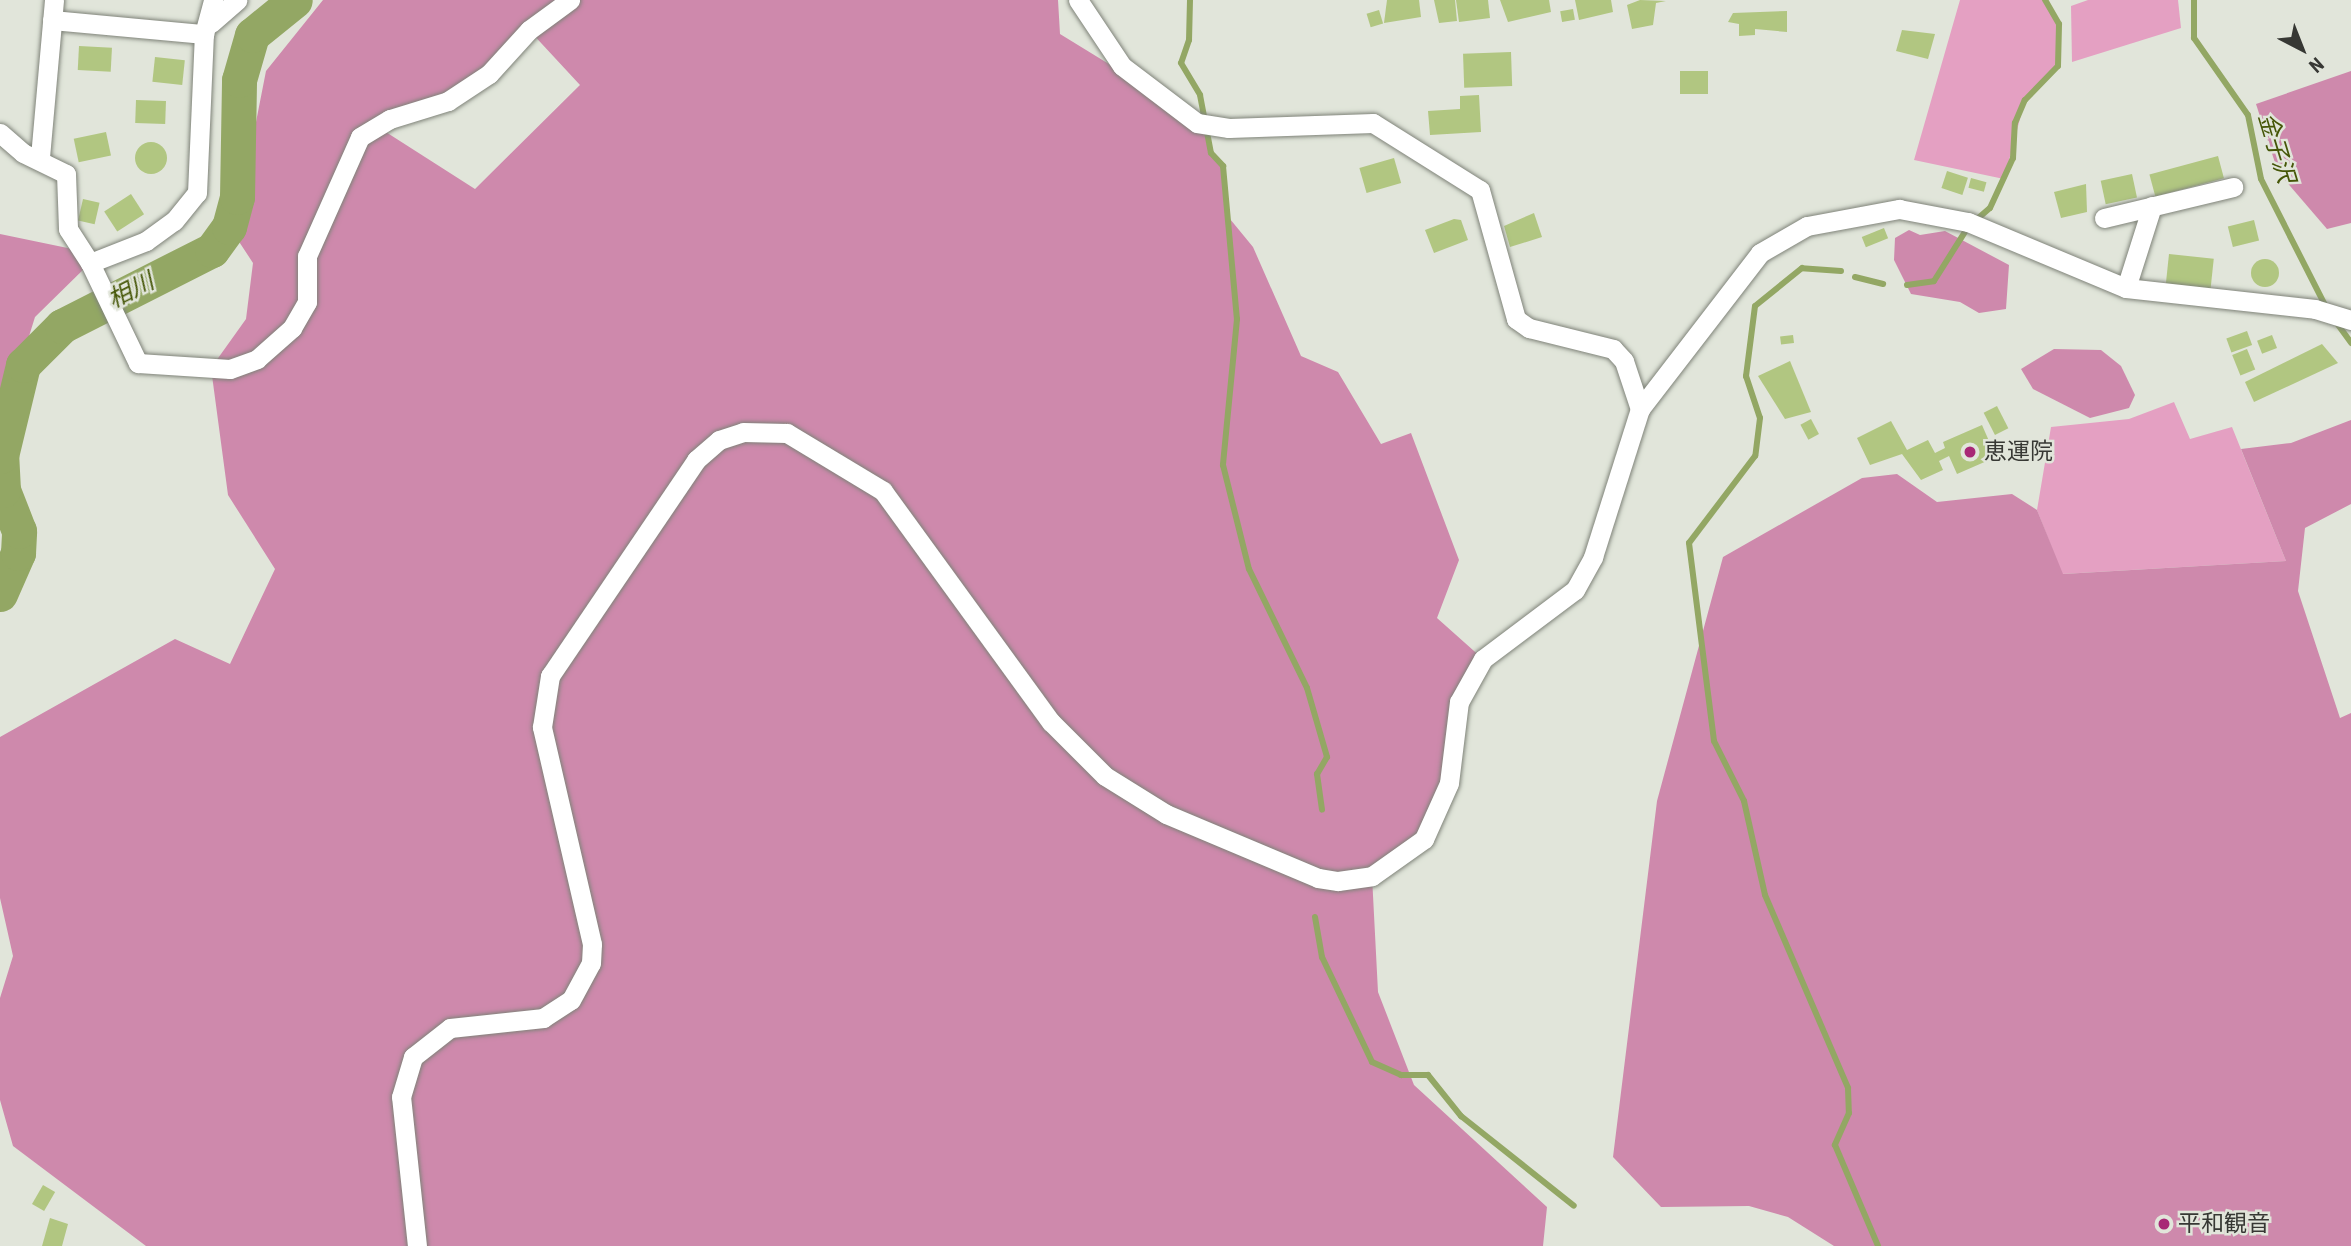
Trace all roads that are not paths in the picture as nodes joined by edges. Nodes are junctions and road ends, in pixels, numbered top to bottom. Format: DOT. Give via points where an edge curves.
graph roads {
  1 [pos="54,0"];
  2 [pos="213,0"];
  3 [pos="237,0"];
  4 [pos="570,0"];
  5 [pos="1078,0"];
  6 [pos="52,20"];
  7 [pos="207,29"];
  8 [pos="0,133"];
  9 [pos="40,157"];
  10 [pos="2233,187"];
  11 [pos="2152,206"];
  12 [pos="2104,218"];
  13 [pos="90,262"];
  14 [pos="2126,288"];
  15 [pos="2345,317"];
  16 [pos="1640,409"];
  17 [pos="417,1246"];
  1 -- 6 [label="street"];
  2 -- 7 [label="street"];
  3 -- 7 [label="street"];
  4 -- 13 [label="street" via="529,30 489,74 448,101 390,119 360,137 307,257 307,302 292,328 257,359 230,369 138,363 114,321"];
  5 -- 16 [label="street" via="1122,66 1205,124 1350,121 1402,135 1480,190 1516,319 1529,328 1613,349 1624,360"];
  6 -- 7 [label="street"];
  6 -- 9 [label="street"];
  7 -- 13 [label="street" via="197,193 174,222 146,241"];
  8 -- 9 [label="street" via="23,153"];
  9 -- 13 [label="street" via="66,174 68,229"];
  10 -- 11 [label="street"];
  11 -- 12 [label="street"];
  11 -- 14 [label="street"];
  14 -- 15 [label="street" via="2315,309"];
  14 -- 16 [label="street" via="1974,225 1899,209 1807,226 1759,253"];
  16 -- 17 [label="street" via="1593,557 1575,590 1483,659 1460,702 1450,783 1423,839 1372,876 1338,881 1318,878 1166,814 1105,776 1051,722 883,491 788,433 743,432 719,440 696,460 550,676 542,727 592,944 591,963 571,1000 543,1018 450,1028 413,1057 401,1097"];
}
